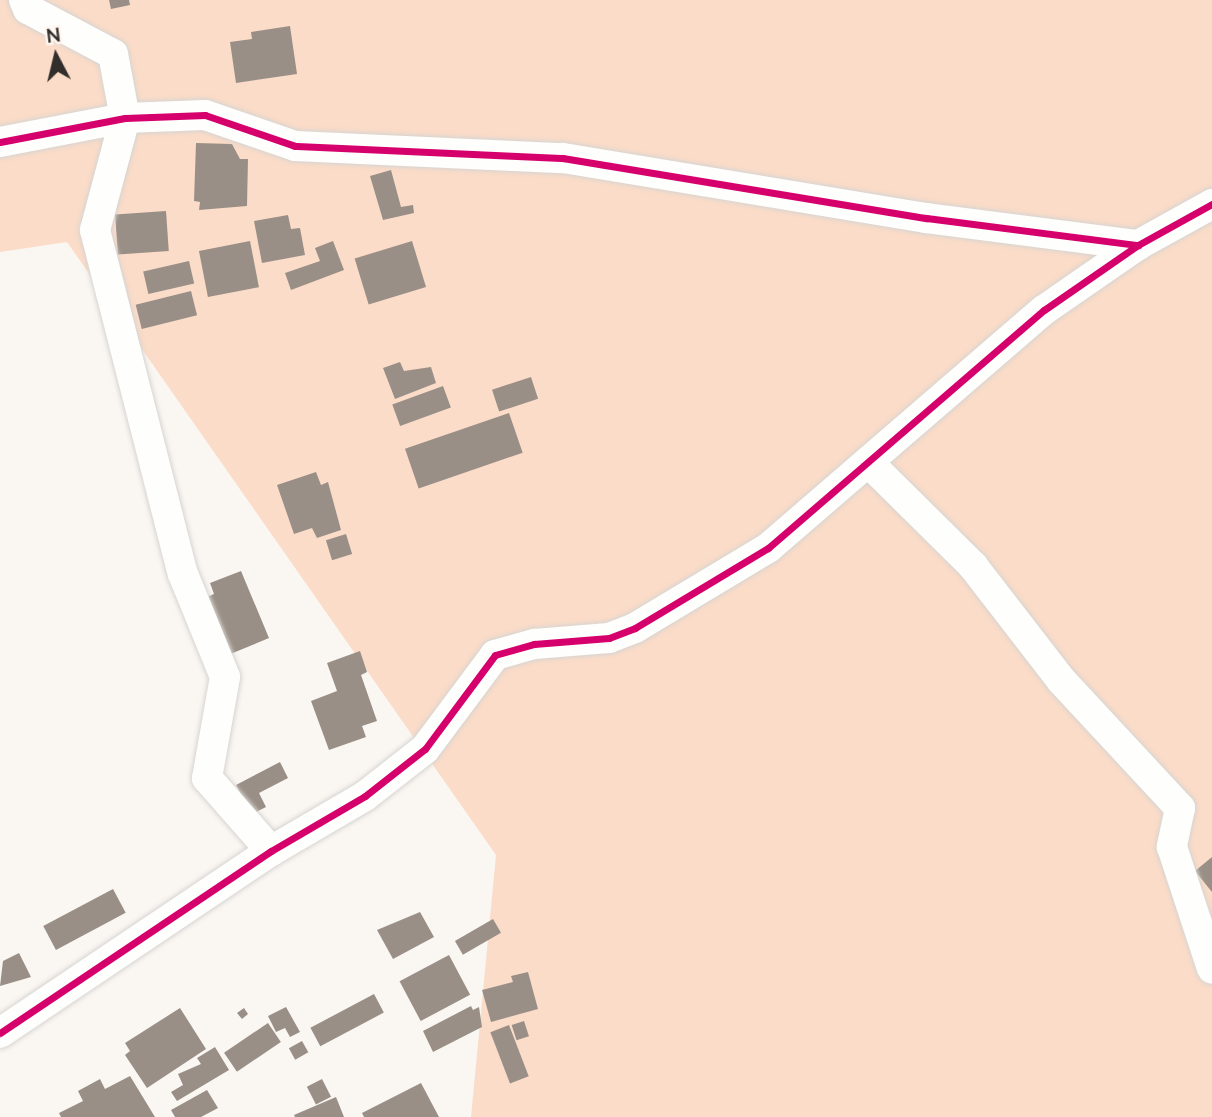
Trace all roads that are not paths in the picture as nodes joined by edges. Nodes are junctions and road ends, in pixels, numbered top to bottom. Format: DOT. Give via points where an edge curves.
graph roads {
  1 [pos="24,0"];
  2 [pos="125,118"];
  3 [pos="0,142"];
  4 [pos="1211,206"];
  5 [pos="1138,245"];
  6 [pos="867,462"];
  7 [pos="271,851"];
  8 [pos="1212,969"];
  9 [pos="0,1033"];
  1 -- 2 [label="street" via="28,9 113,54"];
  2 -- 3 [label="street"];
  2 -- 5 [label="street" via="214,117 295,146 563,158 926,218"];
  2 -- 7 [label="street" via="95,230 183,574 225,677 207,778"];
  4 -- 5 [label="street"];
  5 -- 6 [label="street" via="1044,310"];
  6 -- 7 [label="street" via="768,548 635,628 609,638 534,644 495,655 425,749 365,796"];
  6 -- 8 [label="street" via="973,566 1062,680 1181,808 1172,847"];
  7 -- 9 [label="street"];
}
